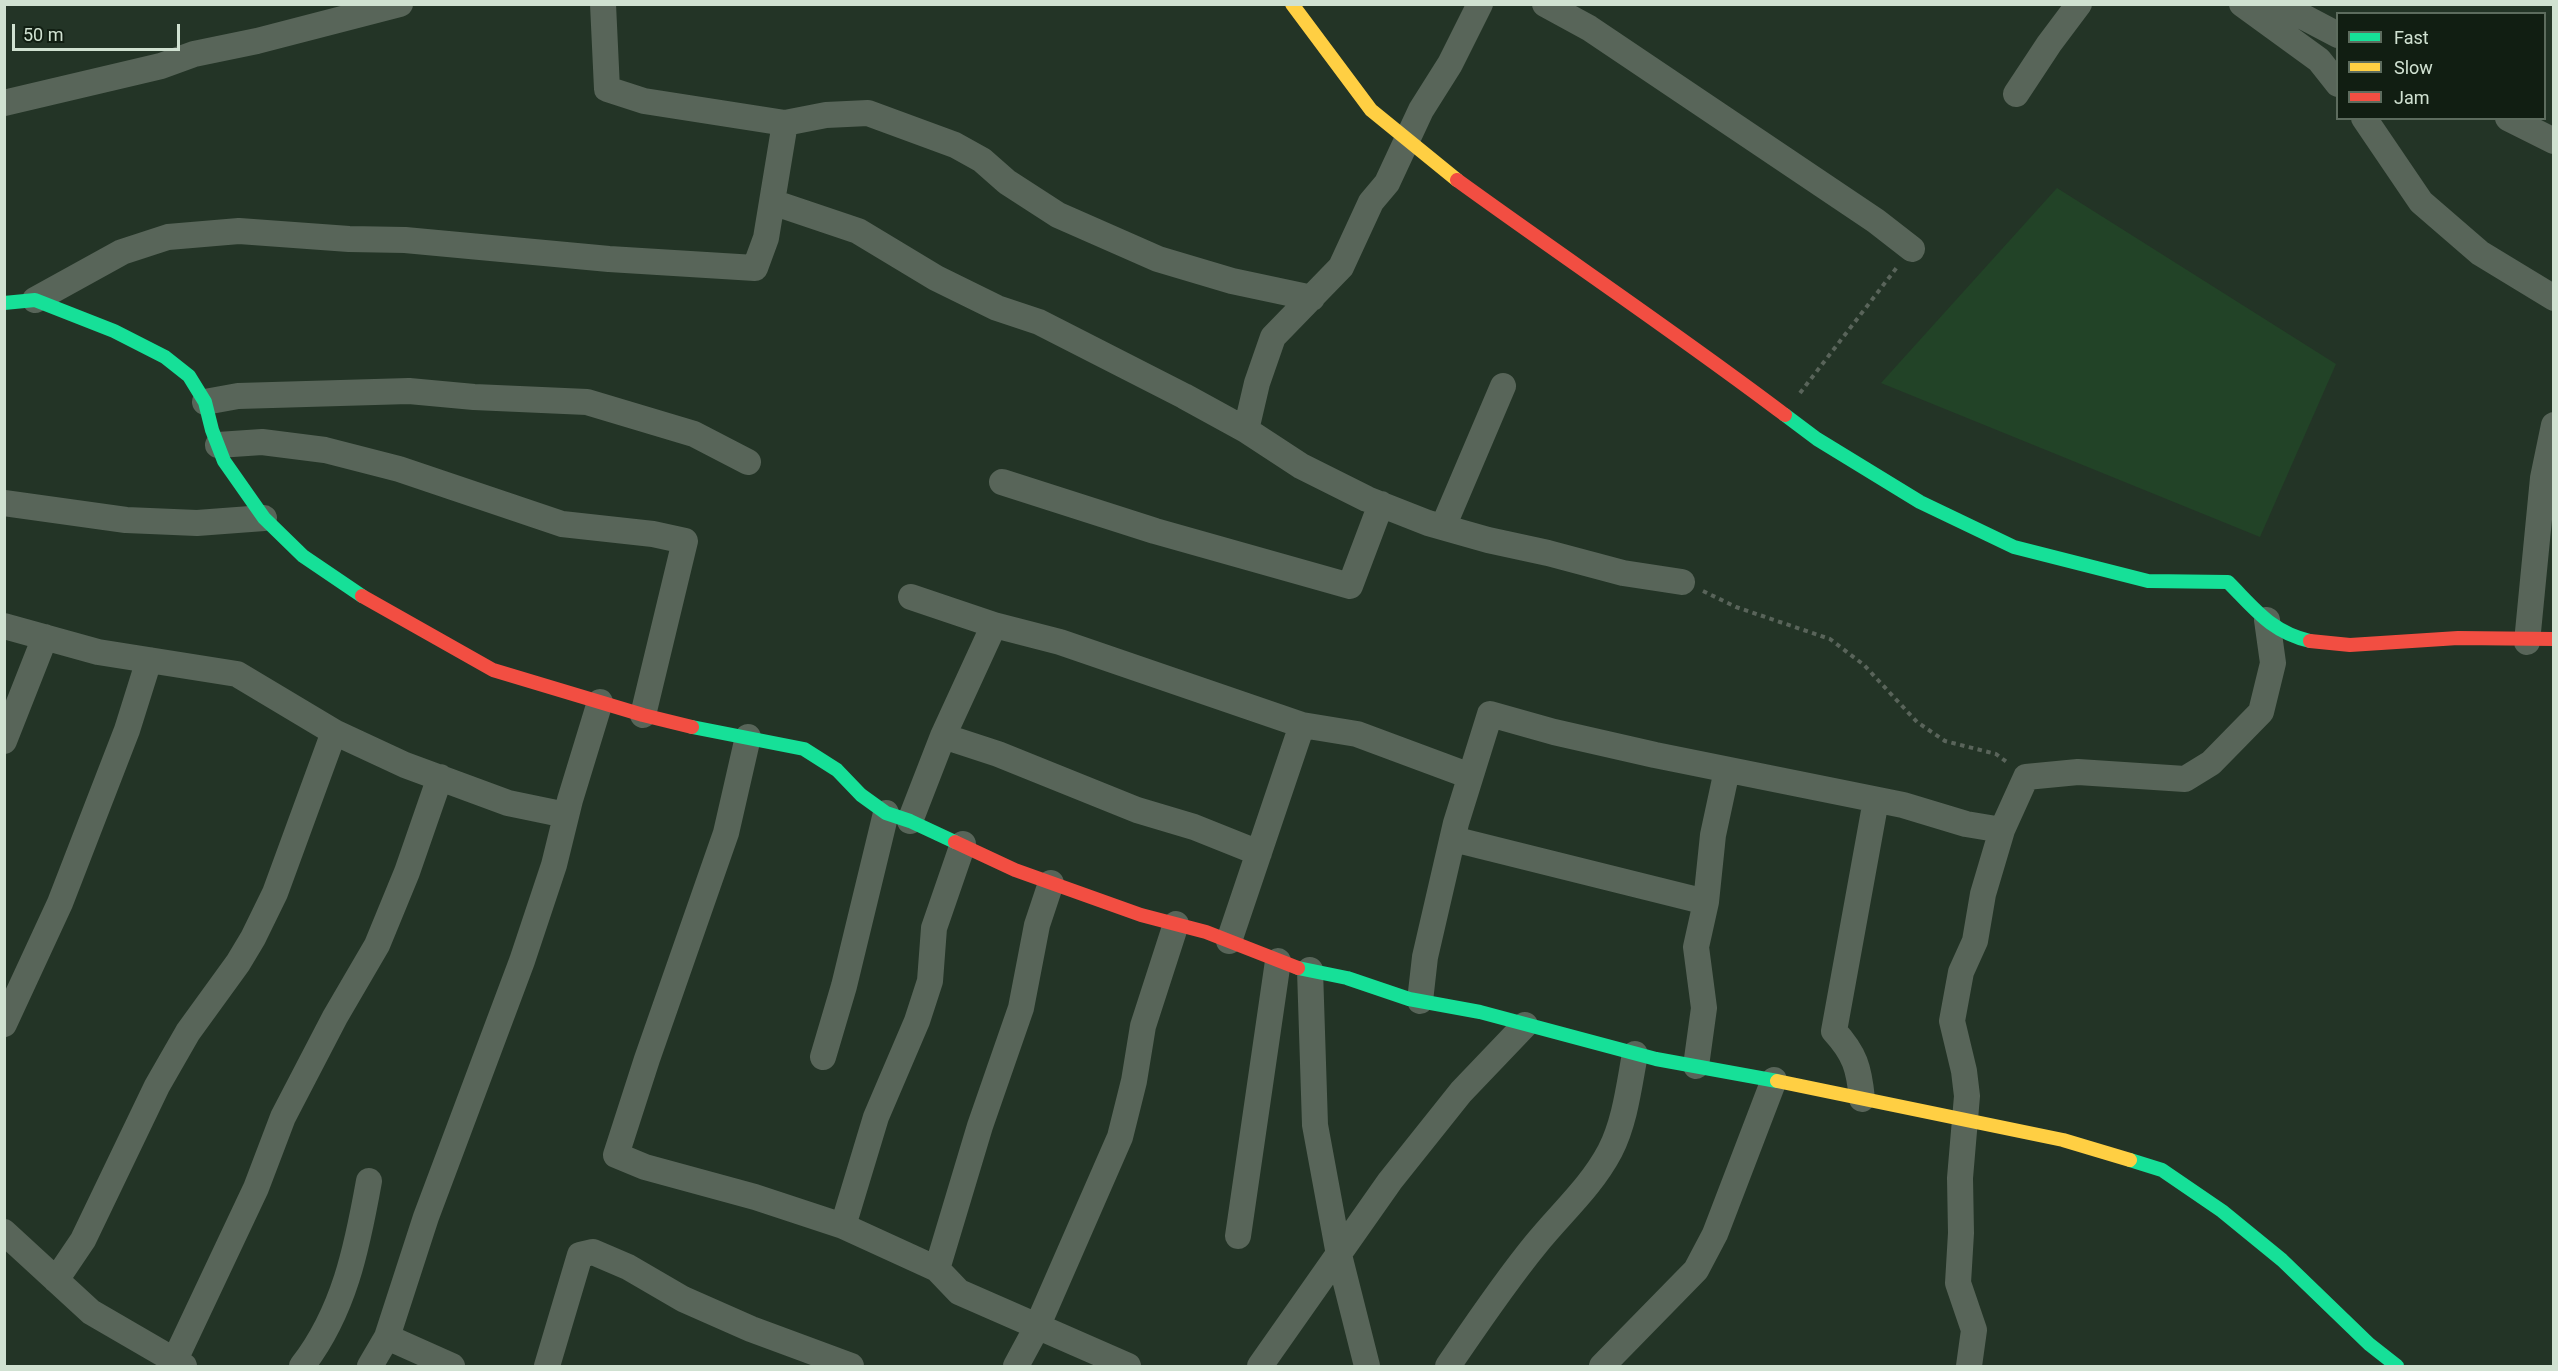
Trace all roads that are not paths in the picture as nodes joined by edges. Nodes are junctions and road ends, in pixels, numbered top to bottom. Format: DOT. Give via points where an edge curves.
graph roads {
  1 [pos="400,4"];
  2 [pos="603,4"];
  3 [pos="1292,4"];
  4 [pos="1480,4"];
  5 [pos="1545,4"];
  6 [pos="2079,4"];
  7 [pos="2242,4"];
  8 [pos="2279,4"];
  9 [pos="2336,34"];
  10 [pos="2336,83"];
  11 [pos="2016,93"];
  12 [pos="4,103"];
  13 [pos="2365,120"];
  14 [pos="2512,120"];
  15 [pos="785,123"];
  16 [pos="1408,140"];
  17 [pos="2553,141"];
  18 [pos="772,202"];
  19 [pos="1912,249"];
  20 [pos="1311,298"];
  21 [pos="2553,298"];
  22 [pos="35,300"];
  23 [pos="4,303"];
  24 [pos="1503,386"];
  25 [pos="205,402"];
  26 [pos="2553,425"];
  27 [pos="1246,430"];
  28 [pos="218,446"];
  29 [pos="748,462"];
  30 [pos="1002,482"];
  31 [pos="4,503"];
  32 [pos="1381,504"];
  33 [pos="264,518"];
  34 [pos="1443,527"];
  35 [pos="1682,582"];
  36 [pos="911,597"];
  37 [pos="2266,620"];
  38 [pos="994,625"];
  39 [pos="4,626"];
  40 [pos="45,637"];
  41 [pos="2553,639"];
  42 [pos="2527,642"];
  43 [pos="149,660"];
  44 [pos="600,702"];
  45 [pos="643,715"];
  46 [pos="1302,725"];
  47 [pos="334,732"];
  48 [pos="943,736"];
  49 [pos="748,737"];
  50 [pos="4,741"];
  51 [pos="1727,770"];
  52 [pos="1470,776"];
  53 [pos="440,777"];
  54 [pos="1876,800"];
  55 [pos="886,813"];
  56 [pos="566,814"];
  57 [pos="910,820"];
  58 [pos="2002,830"];
  59 [pos="1453,839"];
  60 [pos="963,844"];
  61 [pos="1259,853"];
  62 [pos="1051,883"];
  63 [pos="1706,902"];
  64 [pos="1176,924"];
  65 [pos="1229,941"];
  66 [pos="1278,961"];
  67 [pos="1310,970"];
  68 [pos="1420,1001"];
  69 [pos="4,1024"];
  70 [pos="1525,1025"];
  71 [pos="1635,1054"];
  72 [pos="823,1057"];
  73 [pos="1696,1066"];
  74 [pos="1773,1080"];
  75 [pos="1862,1099"];
  76 [pos="1965,1121"];
  77 [pos="369,1181"];
  78 [pos="843,1226"];
  79 [pos="4,1232"];
  80 [pos="1238,1236"];
  81 [pos="1339,1255"];
  82 [pos="937,1269"];
  83 [pos="56,1280"];
  84 [pos="1037,1327"];
  85 [pos="387,1337"];
  86 [pos="176,1365"];
  87 [pos="302,1366"];
  88 [pos="370,1366"];
  89 [pos="452,1366"];
  90 [pos="547,1366"];
  91 [pos="851,1366"];
  92 [pos="1016,1366"];
  93 [pos="1128,1366"];
  94 [pos="1260,1366"];
  95 [pos="1367,1366"];
  96 [pos="1448,1366"];
  97 [pos="1602,1366"];
  98 [pos="1970,1366"];
  99 [pos="2397,1366"];
  1 -- 12 [label="street"];
  2 -- 15 [label="street" via="608,89 644,101"];
  3 -- 16 [label="street" via="1371,110"];
  4 -- 16 [label="street"];
  5 -- 19 [label="street" via="1589,28"];
  6 -- 11 [label="street"];
  7 -- 10 [label="street" via="2319,60"];
  8 -- 9 [label="street"];
  13 -- 21 [label="street" via="2421,202 2480,253"];
  14 -- 17 [label="street"];
  15 -- 18 [label="street"];
  15 -- 20 [label="street" via="826,115 868,113 955,145 1058,215 1158,259 1232,281"];
  16 -- 20 [label="street" via="1387,183 1371,202 1341,267"];
  16 -- 37 [label="street" via="1476,194 1690,342 1817,439 1920,502 2014,547 2148,581 2228,582"];
  18 -- 22 [label="street" via="766,238 755,268 239,231 168,237 122,252"];
  18 -- 27 [label="street" via="858,231 936,278 997,308 1039,322"];
  20 -- 27 [label="street" via="1273,337"];
  22 -- 23 [label="street"];
  22 -- 25 [label="street" via="114,331 165,357 189,376"];
  24 -- 34 [label="street"];
  25 -- 28 [label="street"];
  25 -- 29 [label="street" via="238,396 409,391 586,402 694,434"];
  26 -- 42 [label="street" via="2543,478"];
  27 -- 32 [label="street" via="1301,466"];
  28 -- 33 [label="street" via="224,461"];
  28 -- 45 [label="street" via="262,442 325,450 399,469 562,524 685,541"];
  30 -- 32 [label="street" via="1155,531 1350,586"];
  31 -- 33 [label="street" via="126,520 197,523"];
  32 -- 34 [label="street"];
  33 -- 44 [label="street" via="303,556 338,581 450,647 493,670"];
  34 -- 35 [label="street" via="1623,573"];
  36 -- 38 [label="street"];
  37 -- 42 [label="street" via="2288,636 2326,645 2457,638"];
  37 -- 58 [label="street" via="2273,663 2260,712 2211,763 2185,779 2078,772 2026,777"];
  38 -- 46 [label="street" via="1060,642"];
  38 -- 48 [label="street"];
  39 -- 40 [label="street"];
  40 -- 43 [label="street" via="98,652"];
  40 -- 50 [label="street"];
  41 -- 42 [label="street"];
  43 -- 47 [label="street" via="237,674"];
  43 -- 69 [label="street" via="127,730 60,903"];
  44 -- 45 [label="street"];
  44 -- 56 [label="street"];
  45 -- 49 [label="street"];
  46 -- 52 [label="street" via="1357,734"];
  46 -- 61 [label="street"];
  47 -- 53 [label="street"];
  47 -- 83 [label="street" via="274,893 253,938 188,1032 157,1086 83,1240"];
  48 -- 57 [label="street"];
  48 -- 61 [label="street"];
  49 -- 55 [label="street" via="804,749 837,770"];
  49 -- 78 [label="street" via="726,833 616,1155"];
  51 -- 52 [label="street" via="1565,735 1490,714"];
  51 -- 54 [label="street"];
  51 -- 63 [label="street" via="1713,835"];
  52 -- 59 [label="street"];
  53 -- 56 [label="street" via="508,802"];
  53 -- 86 [label="street" via="377,945 284,1117"];
  54 -- 58 [label="street"];
  54 -- 75 [label="street" via="1834,1031 1850,1048 1860,1074"];
  55 -- 57 [label="street"];
  55 -- 72 [label="street"];
  56 -- 85 [label="street" via="554,865 522,961 426,1216"];
  57 -- 60 [label="street"];
  58 -- 76 [label="street" via="1983,894 1975,941 1961,972 1952,1021 1964,1071"];
  59 -- 63 [label="street"];
  59 -- 68 [label="street" via="1425,957"];
  60 -- 62 [label="street"];
  60 -- 78 [label="street" via="934,928 930,981 876,1117"];
  61 -- 65 [label="street"];
  62 -- 64 [label="street"];
  62 -- 82 [label="street" via="1037,925 1021,1008"];
  63 -- 73 [label="street" via="1696,947 1704,1008"];
  64 -- 65 [label="street"];
  64 -- 84 [label="street" via="1143,1026 1120,1137"];
  65 -- 66 [label="street"];
  66 -- 67 [label="street"];
  66 -- 80 [label="street"];
  67 -- 68 [label="street"];
  67 -- 81 [label="street" via="1315,1125"];
  68 -- 70 [label="street"];
  70 -- 71 [label="street"];
  70 -- 81 [label="street" via="1454,1101 1390,1181"];
  71 -- 73 [label="street"];
  71 -- 96 [label="street" via="1611,1150 1585,1188 1492,1301"];
  73 -- 74 [label="street"];
  74 -- 75 [label="street"];
  74 -- 97 [label="street" via="1715,1234 1696,1270"];
  75 -- 76 [label="street"];
  76 -- 98 [label="street" via="1958,1283 1974,1329"];
  76 -- 99 [label="street" via="2063,1140 2162,1170 2222,1211 2282,1260 2368,1344"];
  77 -- 87 [label="street" via="347,1280 321,1342"];
  78 -- 82 [label="street"];
  79 -- 83 [label="street"];
  81 -- 94 [label="street"];
  81 -- 95 [label="street"];
  82 -- 84 [label="street" via="959,1292"];
  83 -- 86 [label="street" via="91,1312"];
  84 -- 92 [label="street"];
  84 -- 93 [label="street"];
  85 -- 88 [label="street"];
  85 -- 89 [label="street"];
  90 -- 91 [label="street" via="580,1255 593,1252 683,1299"];
}
